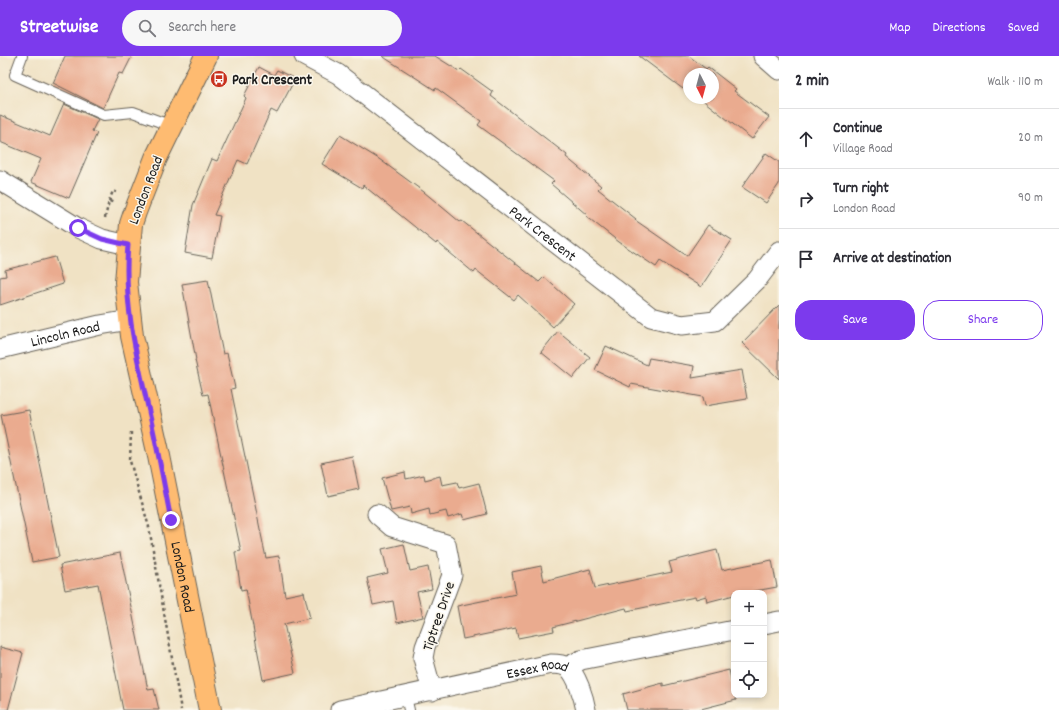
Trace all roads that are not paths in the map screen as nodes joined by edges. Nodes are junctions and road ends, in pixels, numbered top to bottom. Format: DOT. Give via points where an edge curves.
graph roads {
  1 [pos="22,56"];
  2 [pos="206,56"];
  3 [pos="304,56"];
  4 [pos="763,56"];
  5 [pos="779,70"];
  6 [pos="172,126"];
  7 [pos="0,180"];
  8 [pos="128,245"];
  9 [pos="779,251"];
  10 [pos="130,320"];
  11 [pos="0,349"];
  12 [pos="377,514"];
  13 [pos="779,621"];
  14 [pos="767,623"];
  15 [pos="731,631"];
  16 [pos="567,667"];
  17 [pos="432,691"];
  18 [pos="401,704"];
  19 [pos="210,710"];
  20 [pos="340,710"];
  21 [pos="586,710"];
  1 -- 6 [label="lane" via="15,75 104,115 133,112"];
  2 -- 6 [label="main road, London Road"];
  3 -- 9 [label="street, Park Crescent" via="338,74 651,317 682,325 714,321 756,280"];
  4 -- 5 [label="street"];
  6 -- 8 [label="main road, London Road" via="134,212"];
  7 -- 8 [label="street" via="78,228 102,239"];
  8 -- 10 [label="main road, London Road" via="126,282"];
  10 -- 11 [label="street, Lincoln Road"];
  10 -- 19 [label="main road, London Road"];
  12 -- 17 [label="street, Tiptree Drive" via="392,528 446,544 452,575 423,658"];
  13 -- 14 [label="street"];
  15 -- 16 [label="street, Essex Road" via="581,660"];
  16 -- 17 [label="street, Essex Road" via="547,664"];
  16 -- 21 [label="street" via="584,698"];
  17 -- 18 [label="street, Essex Road"];
  18 -- 20 [label="street, Essex Road"];
}
